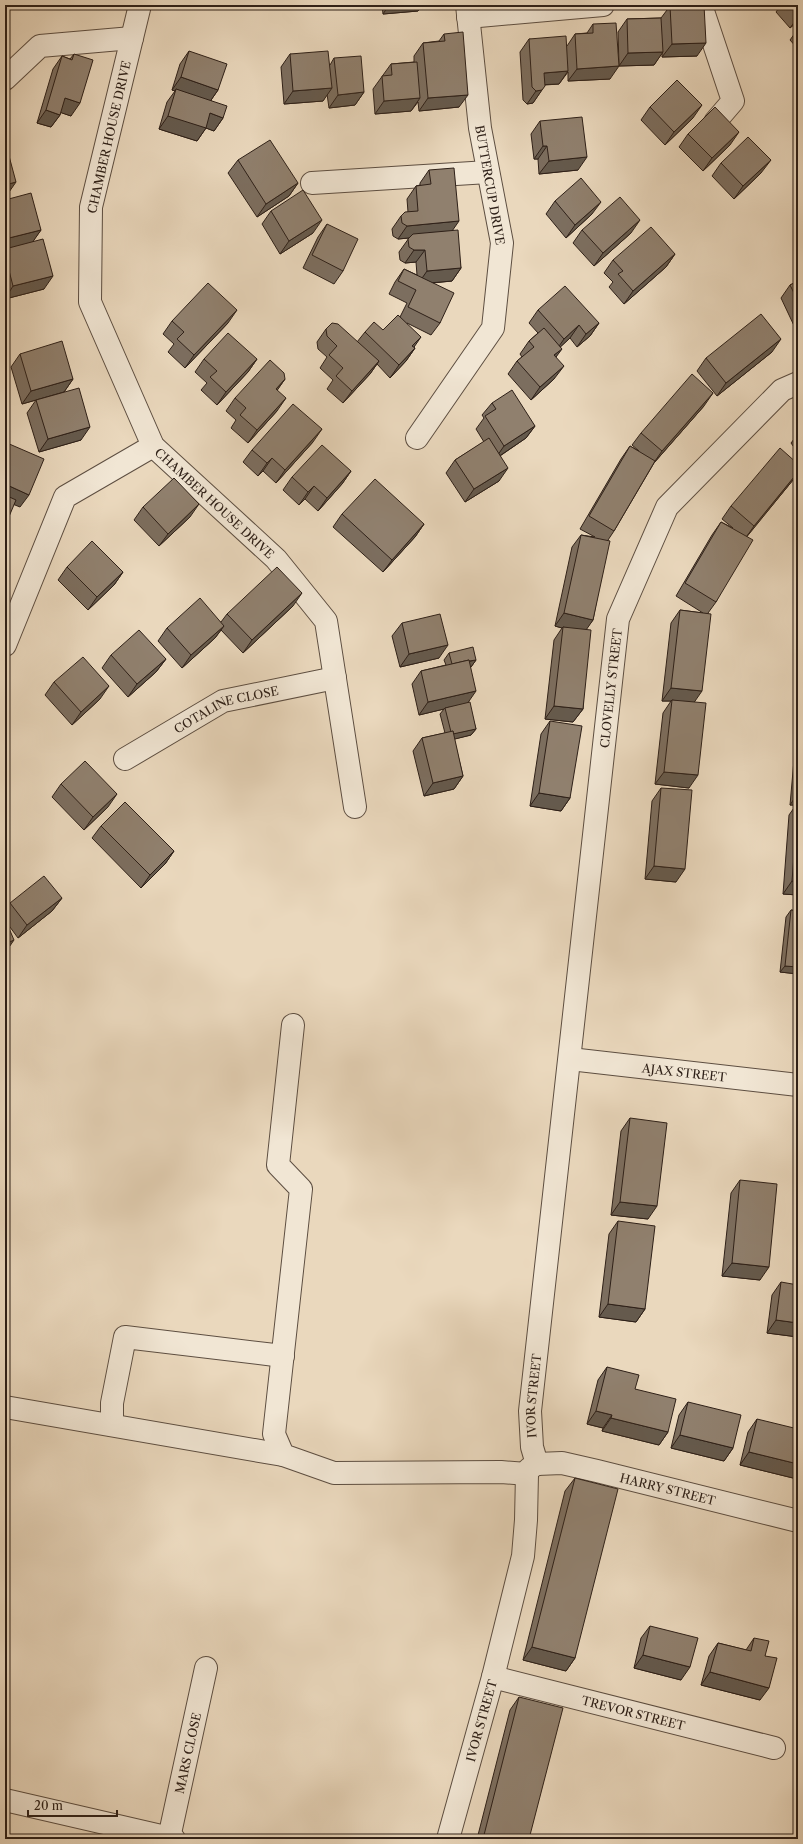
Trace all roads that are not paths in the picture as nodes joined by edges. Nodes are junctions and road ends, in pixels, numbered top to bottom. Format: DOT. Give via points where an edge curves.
graph roads {
  1 [pos="140,5"];
  2 [pos="603,5"];
  3 [pos="702,5"];
  4 [pos="467,11"];
  5 [pos="132,38"];
  6 [pos="5,79"];
  7 [pos="715,122"];
  8 [pos="488,172"];
  9 [pos="312,183"];
  10 [pos="798,383"];
  11 [pos="417,438"];
  12 [pos="153,446"];
  13 [pos="5,645"];
  14 [pos="335,678"];
  15 [pos="125,759"];
  16 [pos="355,807"];
  17 [pos="293,1025"];
  18 [pos="570,1060"];
  19 [pos="798,1085"];
  20 [pos="283,1356"];
  21 [pos="5,1406"];
  22 [pos="112,1425"];
  23 [pos="283,1455"];
  24 [pos="532,1469"];
  25 [pos="798,1521"];
  26 [pos="206,1668"];
  27 [pos="493,1677"];
  28 [pos="774,1748"];
  29 [pos="5,1800"];
  30 [pos="134,1834"];
  31 [pos="171,1838"];
  32 [pos="448,1839"];
  1 -- 5 [label="street, CHAMBER HOUSE DRIVE"];
  2 -- 4 [label="street"];
  3 -- 7 [label="street" via="733,101"];
  4 -- 8 [label="street, BUTTERCUP DRIVE" via="480,128"];
  5 -- 6 [label="street" via="40,46"];
  5 -- 12 [label="street, CHAMBER HOUSE DRIVE" via="91,207 90,302"];
  8 -- 9 [label="street"];
  8 -- 11 [label="street, BUTTERCUP DRIVE" via="502,243 493,328"];
  10 -- 18 [label="street, CLOVELLY STREET" via="782,390 667,508 618,619"];
  12 -- 13 [label="street" via="65,497"];
  12 -- 14 [label="street, CHAMBER HOUSE DRIVE" via="276,559 326,621"];
  14 -- 15 [label="street, COTALINE CLOSE" via="224,701"];
  14 -- 16 [label="street, CHAMBER HOUSE DRIVE"];
  17 -- 20 [label="street" via="278,1165 301,1189"];
  18 -- 19 [label="street, AJAX STREET"];
  18 -- 24 [label="street, IVOR STREET" via="530,1411"];
  20 -- 22 [label="street" via="126,1337 112,1403"];
  20 -- 23 [label="street" via="274,1434"];
  21 -- 22 [label="street, HARRY STREET"];
  22 -- 23 [label="street, HARRY STREET"];
  23 -- 24 [label="street, HARRY STREET" via="334,1473 505,1472"];
  24 -- 25 [label="street, HARRY STREET" via="569,1465"];
  24 -- 27 [label="street, IVOR STREET" via="523,1556"];
  26 -- 31 [label="street, MARS CLOSE"];
  27 -- 28 [label="street, TREVOR STREET"];
  27 -- 32 [label="street, IVOR STREET"];
  29 -- 30 [label="street"];
  30 -- 31 [label="street"];
}
